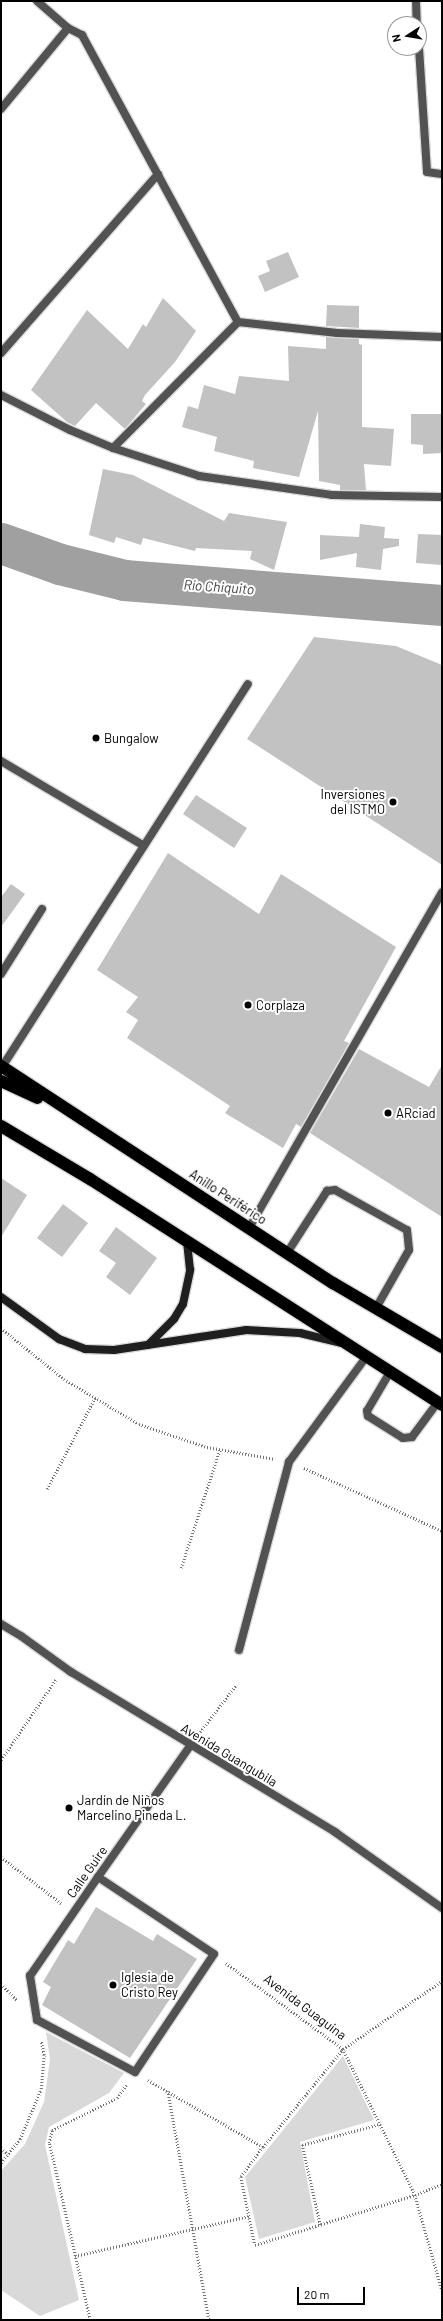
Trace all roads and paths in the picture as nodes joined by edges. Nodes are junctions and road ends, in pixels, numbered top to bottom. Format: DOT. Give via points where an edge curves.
graph roads {
  1 [pos="37,1"];
  2 [pos="416,1"];
  3 [pos="417,16"];
  4 [pos="68,28"];
  5 [pos="420,56"];
  6 [pos="1,109"];
  7 [pos="158,174"];
  8 [pos="442,174"];
  9 [pos="238,322"];
  10 [pos="442,337"];
  11 [pos="1,353"];
  12 [pos="1,395"];
  13 [pos="113,448"];
  14 [pos="442,497"];
  15 [pos="248,684"];
  16 [pos="1,762"];
  17 [pos="144,846"];
  18 [pos="442,893"];
  19 [pos="42,909"];
  20 [pos="1,974"];
  21 [pos="1,1067"];
  22 [pos="1,1081"];
  23 [pos="76,1117"];
  24 [pos="1,1126"];
  25 [pos="250,1228"];
  26 [pos="187,1241"];
  27 [pos="287,1253"];
  28 [pos="1,1297"];
  29 [pos="376,1308"];
  30 [pos="1,1328"];
  31 [pos="344,1344"];
  32 [pos="147,1346"];
  33 [pos="442,1347"];
  34 [pos="366,1357"];
  35 [pos="390,1372"];
  36 [pos="95,1398"];
  37 [pos="440,1403"];
  38 [pos="220,1449"];
  39 [pos="289,1462"];
  40 [pos="47,1489"];
  41 [pos="442,1531"];
  42 [pos="181,1568"];
  43 [pos="1,1624"];
  44 [pos="239,1650"];
  45 [pos="64,1668"];
  46 [pos="236,1685"];
  47 [pos="190,1746"];
  48 [pos="1,1760"];
  49 [pos="1,1857"];
  50 [pos="98,1877"];
  51 [pos="442,1908"];
  52 [pos="73,1913"];
  53 [pos="214,1954"];
  54 [pos="442,1981"];
  55 [pos="37,2020"];
  56 [pos="343,2049"];
  57 [pos="135,2072"];
  58 [pos="168,2091"];
  59 [pos="380,2124"];
  60 [pos="263,2147"];
  61 [pos="1,2148"];
  62 [pos="8,2154"];
  63 [pos="1,2162"];
  64 [pos="442,2184"];
  65 [pos="415,2195"];
  66 [pos="249,2216"];
  67 [pos="320,2225"];
  68 [pos="193,2229"];
  69 [pos="75,2256"];
  70 [pos="442,2290"];
  71 [pos="90,2320"];
  72 [pos="209,2320"];
  1 -- 4 [label="street"];
  2 -- 3 [label="street"];
  4 -- 6 [label="street"];
  4 -- 7 [label="street" via="82,35"];
  5 -- 8 [label="street" via="427,172"];
  7 -- 9 [label="street"];
  7 -- 11 [label="street"];
  9 -- 10 [label="street" via="337,333"];
  9 -- 13 [label="street"];
  12 -- 13 [label="street" via="70,430"];
  13 -- 14 [label="street" via="199,476 332,495"];
  15 -- 17 [label="street"];
  16 -- 17 [label="street"];
  17 -- 21 [label="street"];
  18 -- 25 [label="street"];
  19 -- 20 [label="street"];
  21 -- 23 [label="highway, Anillo Periférico"];
  22 -- 23 [label="highway"];
  23 -- 25 [label="highway, Anillo Periférico"];
  24 -- 26 [label="highway"];
  25 -- 27 [label="highway, Anillo Periférico"];
  26 -- 31 [label="highway"];
  26 -- 32 [label="main road" via="190,1270 183,1304 174,1319"];
  27 -- 29 [label="highway, Anillo Periférico"];
  27 -- 29 [label="street" via="327,1191 335,1190 407,1230 409,1250"];
  28 -- 32 [label="main road" via="59,1339 85,1349 114,1350"];
  29 -- 33 [label="highway, Anillo Periférico"];
  30 -- 36 [label="path" via="64,1379"];
  31 -- 32 [label="main road" via="300,1334 246,1330"];
  31 -- 34 [label="highway"];
  34 -- 35 [label="highway"];
  34 -- 39 [label="street"];
  35 -- 37 [label="highway"];
  35 -- 37 [label="street" via="367,1411 368,1416 402,1438 412,1437"];
  36 -- 38 [label="path" via="139,1424"];
  36 -- 40 [label="path"];
  38 -- 39 [label="path"];
  38 -- 42 [label="path"];
  39 -- 41 [label="path"];
  39 -- 44 [label="street"];
  43 -- 45 [label="street, Avenida Guangubila"];
  45 -- 47 [label="street, Avenida Guangubila"];
  45 -- 48 [label="path"];
  46 -- 47 [label="path"];
  47 -- 50 [label="street, Calle Guire"];
  47 -- 51 [label="street, Avenida Guangubila" via="335,1832"];
  49 -- 52 [label="path"];
  50 -- 52 [label="street, Calle Guire"];
  50 -- 53 [label="street"];
  52 -- 55 [label="street, Calle Guire" via="30,1976"];
  53 -- 56 [label="path, Avenida Guaguina"];
  53 -- 57 [label="street"];
  54 -- 56 [label="path"];
  55 -- 57 [label="street"];
  55 -- 62 [label="path" via="44,2055 41,2089 20,2139"];
  56 -- 59 [label="path, Avenida Guaguina"];
  56 -- 60 [label="path"];
  57 -- 58 [label="path"];
  57 -- 69 [label="path" via="117,2098 52,2130 49,2143"];
  58 -- 60 [label="path"];
  58 -- 68 [label="path"];
  59 -- 65 [label="path, Avenida Guaguina"];
  59 -- 67 [label="path" via="302,2145"];
  60 -- 66 [label="path" via="241,2178"];
  61 -- 62 [label="path"];
  62 -- 63 [label="path"];
  64 -- 65 [label="path"];
  65 -- 67 [label="path"];
  65 -- 70 [label="path, Avenida Guaguina"];
  66 -- 67 [label="path" via="256,2246"];
  66 -- 68 [label="path"];
  68 -- 69 [label="path"];
  68 -- 72 [label="path"];
  69 -- 71 [label="path"];
}
